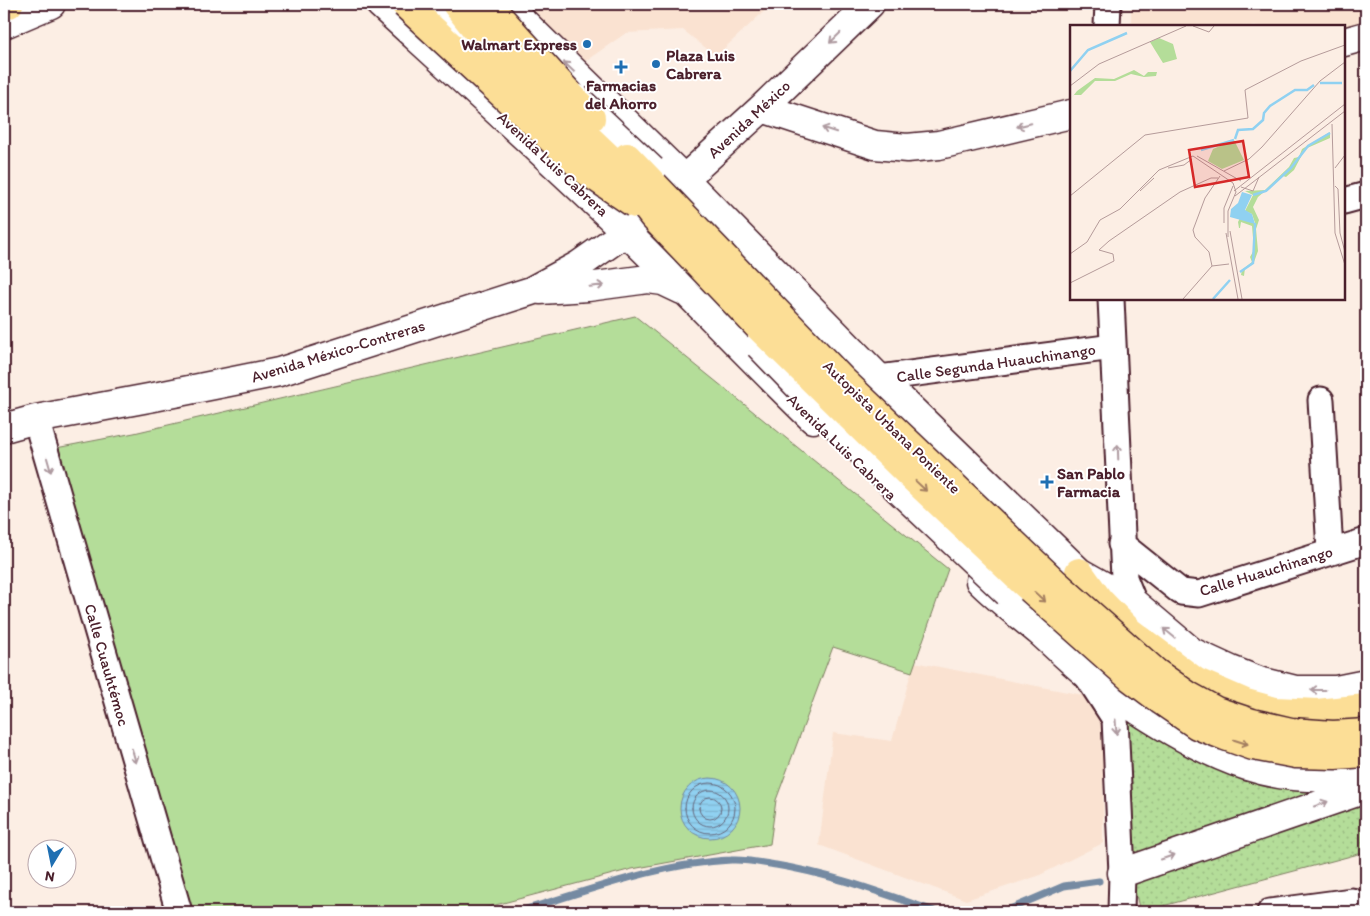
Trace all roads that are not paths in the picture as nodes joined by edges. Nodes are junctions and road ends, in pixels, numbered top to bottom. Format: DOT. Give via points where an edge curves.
graph roads {
  1 [pos="8,4"];
  2 [pos="51,4"];
  3 [pos="380,4"];
  4 [pos="405,4"];
  5 [pos="427,4"];
  6 [pos="456,4"];
  7 [pos="476,4"];
  8 [pos="487,4"];
  9 [pos="505,4"];
  10 [pos="870,4"];
  11 [pos="1108,4"];
  12 [pos="4,6"];
  13 [pos="4,24"];
  14 [pos="1106,25"];
  15 [pos="1366,36"];
  16 [pos="1345,42"];
  17 [pos="762,108"];
  18 [pos="1070,114"];
  19 [pos="684,179"];
  20 [pos="1366,195"];
  21 [pos="1345,200"];
  22 [pos="652,216"];
  23 [pos="626,232"];
  24 [pos="531,291"];
  25 [pos="688,293"];
  26 [pos="1111,300"];
  27 [pos="812,310"];
  28 [pos="1113,347"];
  29 [pos="746,354"];
  30 [pos="879,378"];
  31 [pos="1321,400"];
  32 [pos="36,419"];
  33 [pos="4,428"];
  34 [pos="1366,541"];
  35 [pos="1121,544"];
  36 [pos="1330,551"];
  37 [pos="1082,584"];
  38 [pos="1134,603"];
  39 [pos="1083,670"];
  40 [pos="1366,684"];
  41 [pos="1366,708"];
  42 [pos="1366,721"];
  43 [pos="1366,733"];
  44 [pos="1366,752"];
  45 [pos="1218,755"];
  46 [pos="1366,770"];
  47 [pos="1366,786"];
  48 [pos="1122,873"];
  49 [pos="1352,901"];
  50 [pos="179,912"];
  51 [pos="1121,912"];
  52 [pos="1270,912"];
  1 -- 12 [label="highway"];
  2 -- 13 [label="main road"];
  3 -- 23 [label="main road, Avenida Luis Cabrera"];
  4 -- 22 [label="highway, bridge" via="585,170"];
  5 -- 45 [label="main road, bridge" via="898,489 1008,593 1104,674"];
  6 -- 22 [label="highway, bridge" via="483,38 608,157"];
  7 -- 37 [label="main road, bridge" via="643,161 850,372 1021,535"];
  8 -- 43 [label="highway, Autopista Urbana Poniente, bridge" via="630,161 843,381 1054,582 1156,673 1216,711 1252,723 1291,732"];
  19 -- 9 [label="main road, one-way"];
  10 -- 17 [label="main road, Avenida México, one-way"];
  11 -- 14 [label="street"];
  15 -- 16 [label="main road"];
  18 -- 17 [label="main road, one-way" via="938,145 908,148 875,145"];
  17 -- 19 [label="main road, Avenida México"];
  19 -- 23 [label="main road, Avenida México"];
  19 -- 27 [label="main road"];
  20 -- 21 [label="street"];
  22 -- 44 [label="highway, Autopista Urbana Poniente, one-way, bridge" via="910,475 1130,677 1197,724 1253,746 1296,754"];
  23 -- 24 [label="main road, Avenida México-Contreras" via="579,265"];
  23 -- 25 [label="main road, Avenida Luis Cabrera"];
  24 -- 25 [label="main road, one-way" via="648,279 663,281"];
  24 -- 32 [label="main road, Avenida México-Contreras" via="279,372"];
  25 -- 29 [label="main road, Avenida Luis Cabrera"];
  26 -- 28 [label="street"];
  27 -- 29 [label="main road" via="788,301 769,301 754,314 746,328"];
  27 -- 30 [label="main road"];
  28 -- 30 [label="street, Calle Segunda Huauchinango"];
  35 -- 28 [label="street, one-way"];
  29 -- 39 [label="main road, Avenida Luis Cabrera" via="984,586"];
  30 -- 37 [label="main road"];
  31 -- 36 [label="street"];
  32 -- 33 [label="main road, Avenida México-Contreras"];
  32 -- 50 [label="street, Calle Cuauhtémoc, one-way"];
  34 -- 36 [label="street, Calle Huauchinango"];
  35 -- 36 [label="street, Calle Huauchinango" via="1181,592 1199,594"];
  35 -- 38 [label="street" via="1124,578"];
  37 -- 38 [label="main road"];
  37 -- 41 [label="highway" via="1130,632 1196,681 1246,703 1275,711 1317,713"];
  37 -- 42 [label="main road" via="1153,659 1192,687 1226,705 1292,722 1331,725"];
  40 -- 38 [label="main road, one-way" via="1336,690 1296,690 1259,681 1192,652"];
  39 -- 45 [label="main road, Avenida Luis Cabrera" via="1098,684 1164,727"];
  39 -- 48 [label="street, one-way" via="1116,719"];
  45 -- 46 [label="main road, Avenida Luis Cabrera" via="1240,765 1289,776 1313,778"];
  48 -- 47 [label="main road, one-way" via="1354,793"];
  48 -- 51 [label="street"];
  49 -- 52 [label="street"];
}
